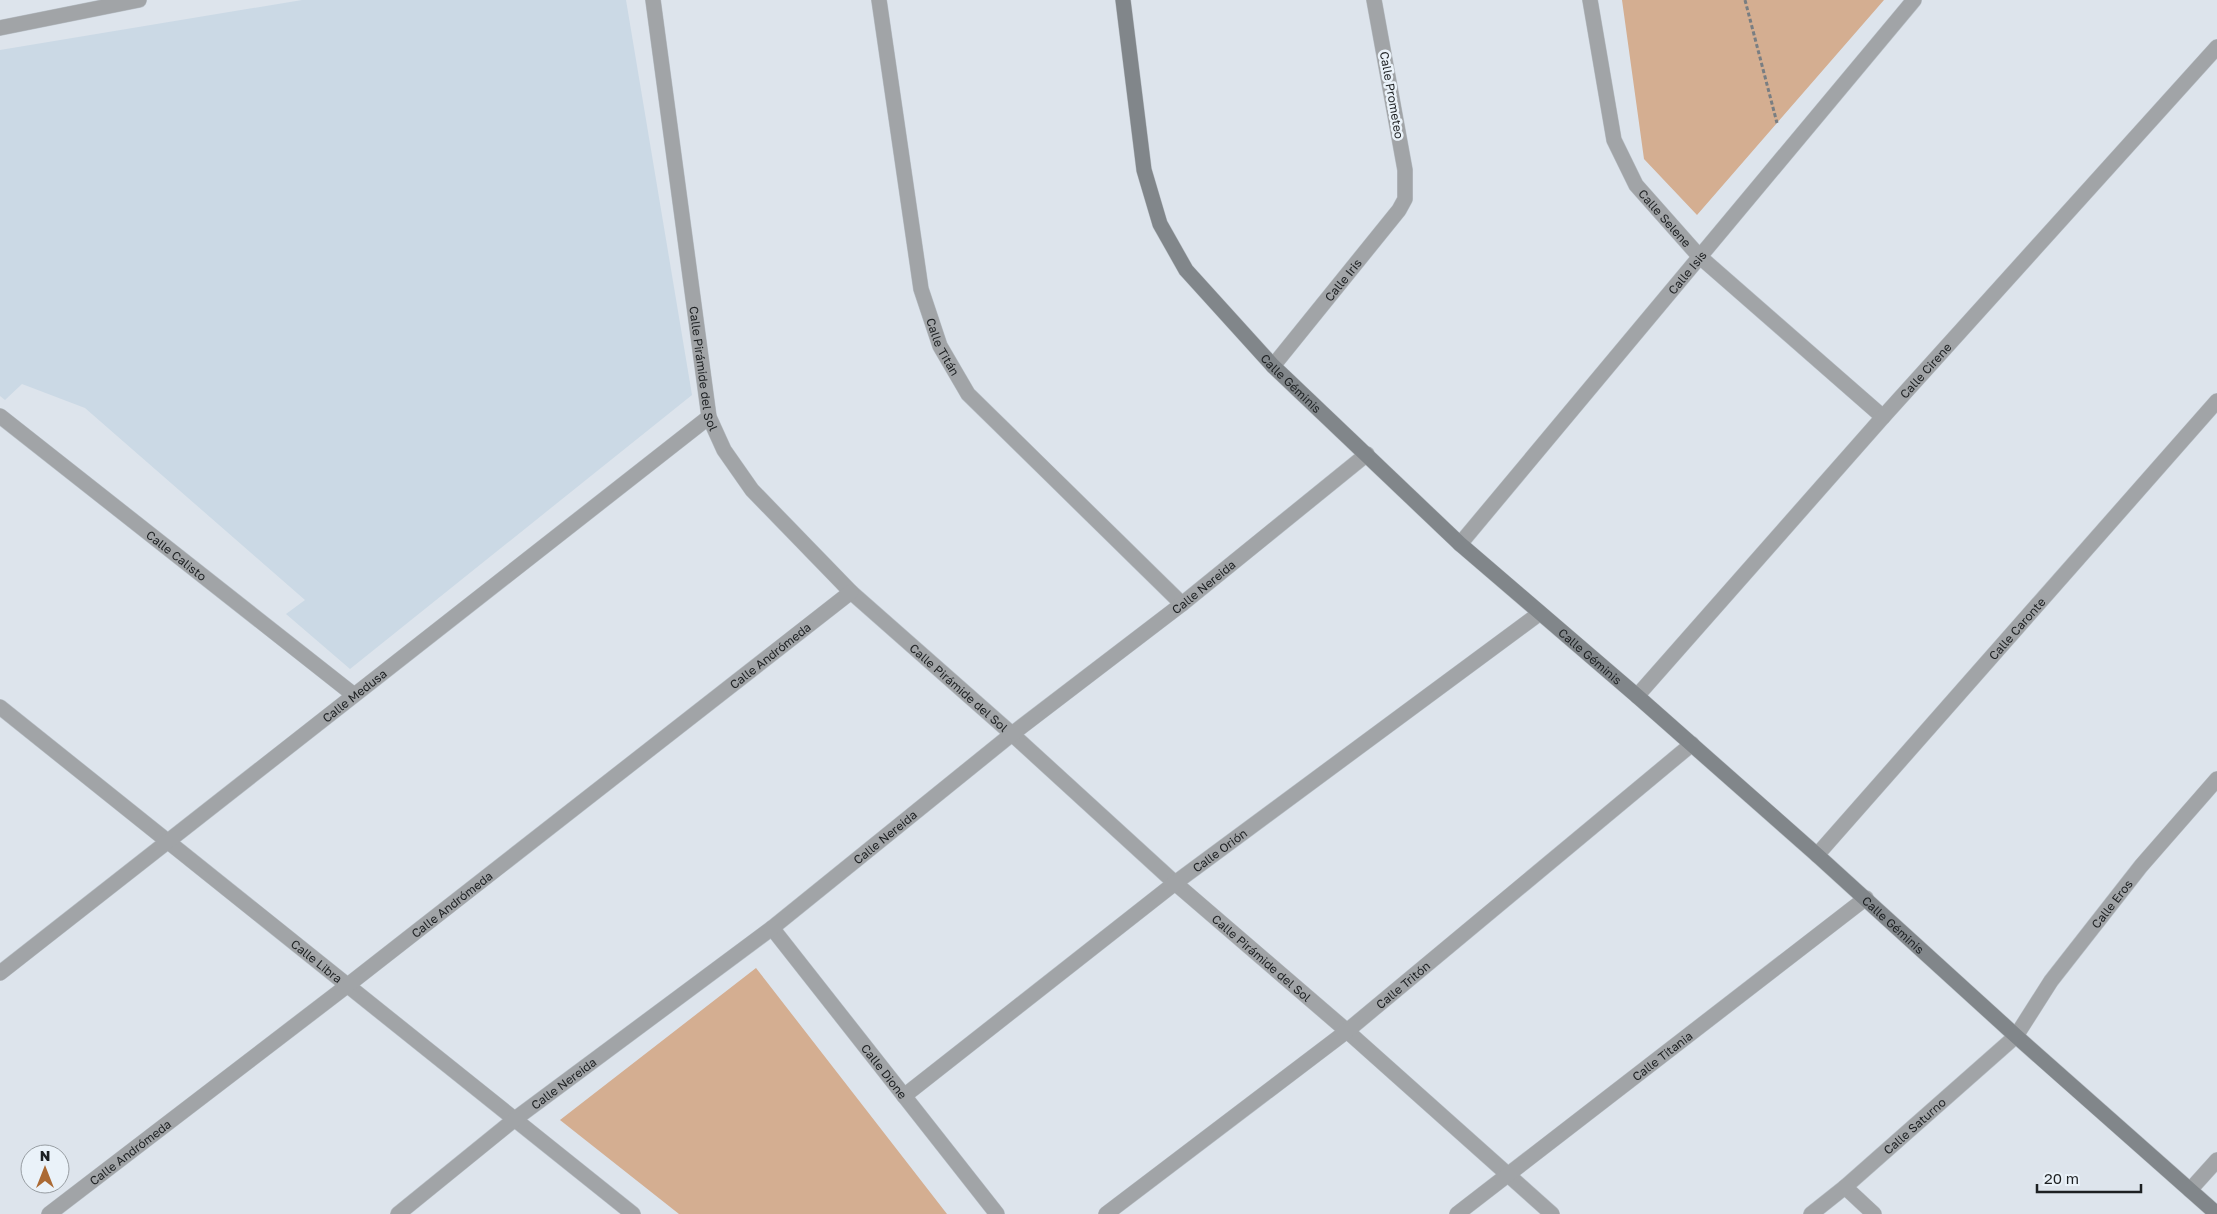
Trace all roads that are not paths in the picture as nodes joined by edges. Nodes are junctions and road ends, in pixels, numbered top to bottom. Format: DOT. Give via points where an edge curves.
graph roads {
  1 [pos="139,0"];
  2 [pos="653,0"];
  3 [pos="880,0"];
  4 [pos="1123,0"];
  5 [pos="1374,0"];
  6 [pos="1590,0"];
  7 [pos="1914,0"];
  8 [pos="0,28"];
  9 [pos="2217,47"];
  10 [pos="1406,190"];
  11 [pos="1699,256"];
  12 [pos="1273,366"];
  13 [pos="2217,401"];
  14 [pos="0,416"];
  15 [pos="709,417"];
  16 [pos="1883,417"];
  17 [pos="1367,454"];
  18 [pos="1460,544"];
  19 [pos="851,592"];
  20 [pos="1182,604"];
  21 [pos="1540,613"];
  22 [pos="354,695"];
  23 [pos="1637,696"];
  24 [pos="0,707"];
  25 [pos="1012,734"];
  26 [pos="1692,744"];
  27 [pos="2217,779"];
  28 [pos="166,842"];
  29 [pos="1818,855"];
  30 [pos="1175,883"];
  31 [pos="1866,898"];
  32 [pos="772,928"];
  33 [pos="0,972"];
  34 [pos="348,985"];
  35 [pos="1348,1031"];
  36 [pos="2016,1036"];
  37 [pos="904,1096"];
  38 [pos="515,1119"];
  39 [pos="2217,1160"];
  40 [pos="1507,1174"];
  41 [pos="1845,1187"];
  42 [pos="2190,1190"];
  43 [pos="49,1214"];
  44 [pos="398,1214"];
  45 [pos="633,1214"];
  46 [pos="997,1214"];
  47 [pos="1106,1214"];
  48 [pos="1458,1214"];
  49 [pos="1552,1214"];
  50 [pos="1811,1214"];
  51 [pos="1874,1214"];
  52 [pos="2217,1214"];
  1 -- 8 [label="street"];
  2 -- 15 [label="street, Calle Pirámide del Sol"];
  3 -- 20 [label="street, Calle Titán" via="921,289 940,346 968,394"];
  4 -- 12 [label="street, Calle Géminis" via="1144,170 1160,224 1186,270"];
  5 -- 10 [label="street, Calle Prometeo"];
  6 -- 11 [label="street, Calle Selene" via="1614,140 1636,185"];
  7 -- 11 [label="street, Calle Isis"];
  9 -- 16 [label="street, Calle Cirene"];
  10 -- 12 [label="street, Calle Iris" via="1399,210"];
  11 -- 16 [label="street, Calle Selene"];
  11 -- 18 [label="street, Calle Isis"];
  12 -- 17 [label="street, Calle Géminis"];
  13 -- 29 [label="street, Calle Caronte"];
  14 -- 22 [label="street, Calle Calisto"];
  15 -- 19 [label="street, Calle Pirámide del Sol" via="724,450 752,490"];
  15 -- 22 [label="street, Calle Medusa"];
  16 -- 23 [label="street, Calle Cirene"];
  17 -- 18 [label="street, Calle Géminis"];
  17 -- 20 [label="street, Calle Nereida"];
  18 -- 21 [label="street, Calle Géminis"];
  19 -- 25 [label="street, Calle Pirámide del Sol"];
  19 -- 34 [label="street, Calle Andrómeda"];
  20 -- 25 [label="street, Calle Nereida"];
  21 -- 23 [label="street, Calle Géminis"];
  21 -- 30 [label="street, Calle Orión"];
  22 -- 28 [label="street, Calle Medusa"];
  23 -- 26 [label="street, Calle Géminis"];
  24 -- 28 [label="street, Calle Libra"];
  25 -- 30 [label="street, Calle Pirámide del Sol"];
  25 -- 32 [label="street, Calle Nereida"];
  26 -- 29 [label="street, Calle Géminis"];
  26 -- 35 [label="street, Calle Tritón"];
  27 -- 36 [label="street, Calle Eros" via="2135,873 2052,981"];
  28 -- 33 [label="street, Calle Medusa"];
  28 -- 34 [label="street, Calle Libra"];
  29 -- 31 [label="street, Calle Géminis"];
  30 -- 35 [label="street, Calle Pirámide del Sol"];
  30 -- 37 [label="street, Calle Orión"];
  31 -- 36 [label="street, Calle Géminis"];
  31 -- 40 [label="street, Calle Titania"];
  32 -- 37 [label="street, Calle Dione"];
  32 -- 38 [label="street, Calle Nereida"];
  34 -- 38 [label="street, Calle Libra"];
  34 -- 43 [label="street, Calle Andrómeda"];
  35 -- 40 [label="street, Calle Pirámide del Sol"];
  35 -- 47 [label="street, Calle Tritón"];
  36 -- 41 [label="street, Calle Saturno"];
  36 -- 42 [label="street, Calle Géminis"];
  37 -- 46 [label="street, Calle Dione"];
  38 -- 44 [label="street, Calle Nereida"];
  38 -- 45 [label="street, Calle Libra"];
  39 -- 42 [label="street"];
  40 -- 48 [label="street, Calle Titania"];
  40 -- 49 [label="street, Calle Pirámide del Sol"];
  41 -- 50 [label="street, Calle Saturno"];
  41 -- 51 [label="street"];
  42 -- 52 [label="street, Calle Géminis"];
}
